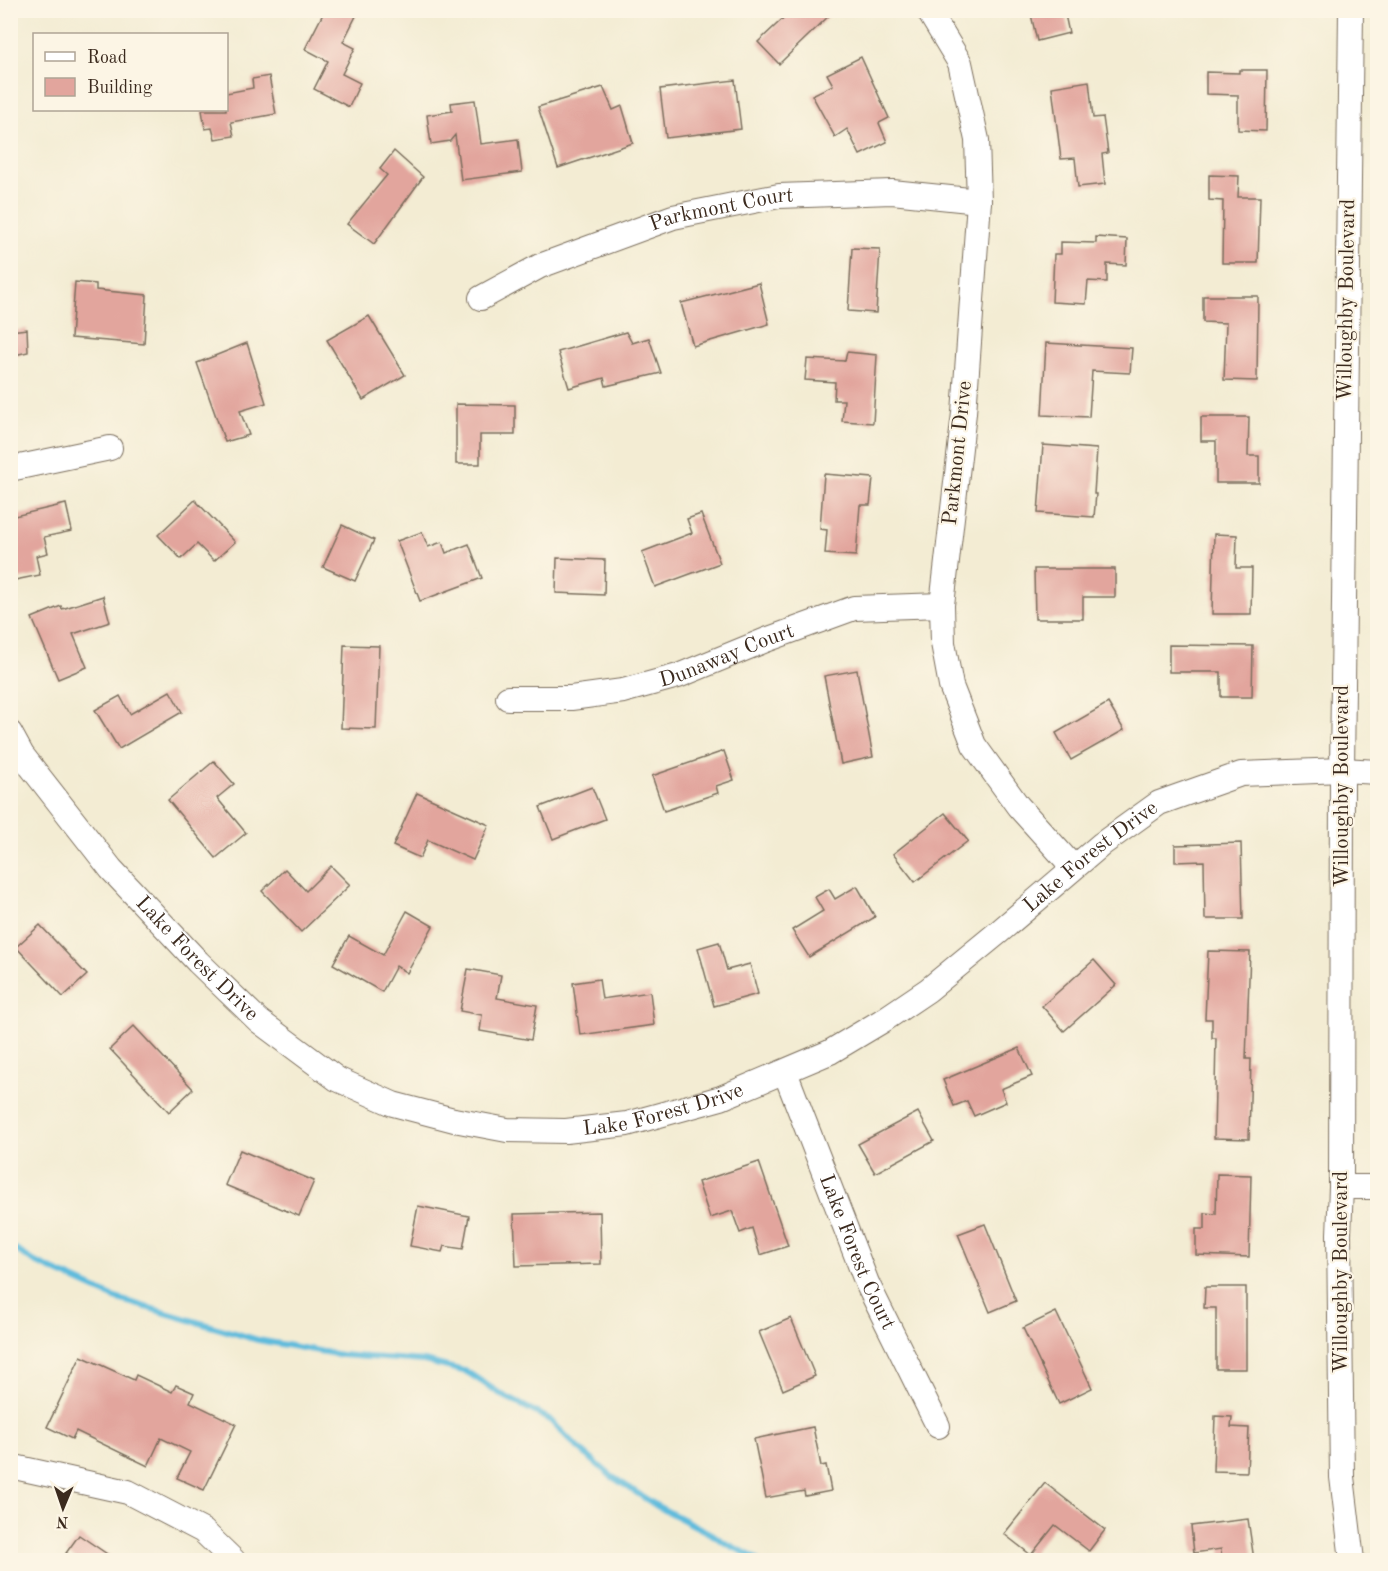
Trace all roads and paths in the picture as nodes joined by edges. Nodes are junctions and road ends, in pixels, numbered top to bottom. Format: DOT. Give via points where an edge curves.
graph roads {
  1 [pos="928,10"];
  2 [pos="1351,10"];
  3 [pos="979,201"];
  4 [pos="481,298"];
  5 [pos="110,448"];
  6 [pos="10,469"];
  7 [pos="942,605"];
  8 [pos="508,698"];
  9 [pos="10,733"];
  10 [pos="1342,770"];
  11 [pos="1377,772"];
  12 [pos="1073,867"];
  13 [pos="785,1072"];
  14 [pos="1341,1187"];
  15 [pos="1377,1187"];
  16 [pos="938,1426"];
  17 [pos="10,1466"];
  18 [pos="234,1560"];
  19 [pos="1352,1560"];
  1 -- 3 [label="street, Parkmont Drive" via="960,63 977,140"];
  2 -- 10 [label="street, Willoughby Boulevard"];
  3 -- 4 [label="street, Parkmont Court" via="892,192 758,200 673,217 540,266"];
  3 -- 7 [label="street, Parkmont Drive" via="964,413"];
  5 -- 6 [label="street"];
  7 -- 8 [label="street, Dunaway Court" via="854,608 678,676 623,691 572,698"];
  7 -- 12 [label="street, Parkmont Drive" via="943,643 951,686 974,745 1018,806"];
  9 -- 13 [label="street, Lake Forest Drive" via="111,869 198,962 259,1021 337,1078 393,1104 507,1130 566,1131 627,1124 721,1098"];
  10 -- 11 [label="street, Lake Forest Drive"];
  10 -- 12 [label="street, Lake Forest Drive" via="1241,774 1158,803"];
  10 -- 14 [label="street, Willoughby Boulevard"];
  12 -- 13 [label="street, Lake Forest Drive" via="928,990 830,1052"];
  13 -- 16 [label="street, Lake Forest Court" via="867,1283"];
  14 -- 15 [label="street"];
  14 -- 19 [label="street, Willoughby Boulevard" via="1342,1477"];
  17 -- 18 [label="street" via="128,1492 203,1531"];
}
